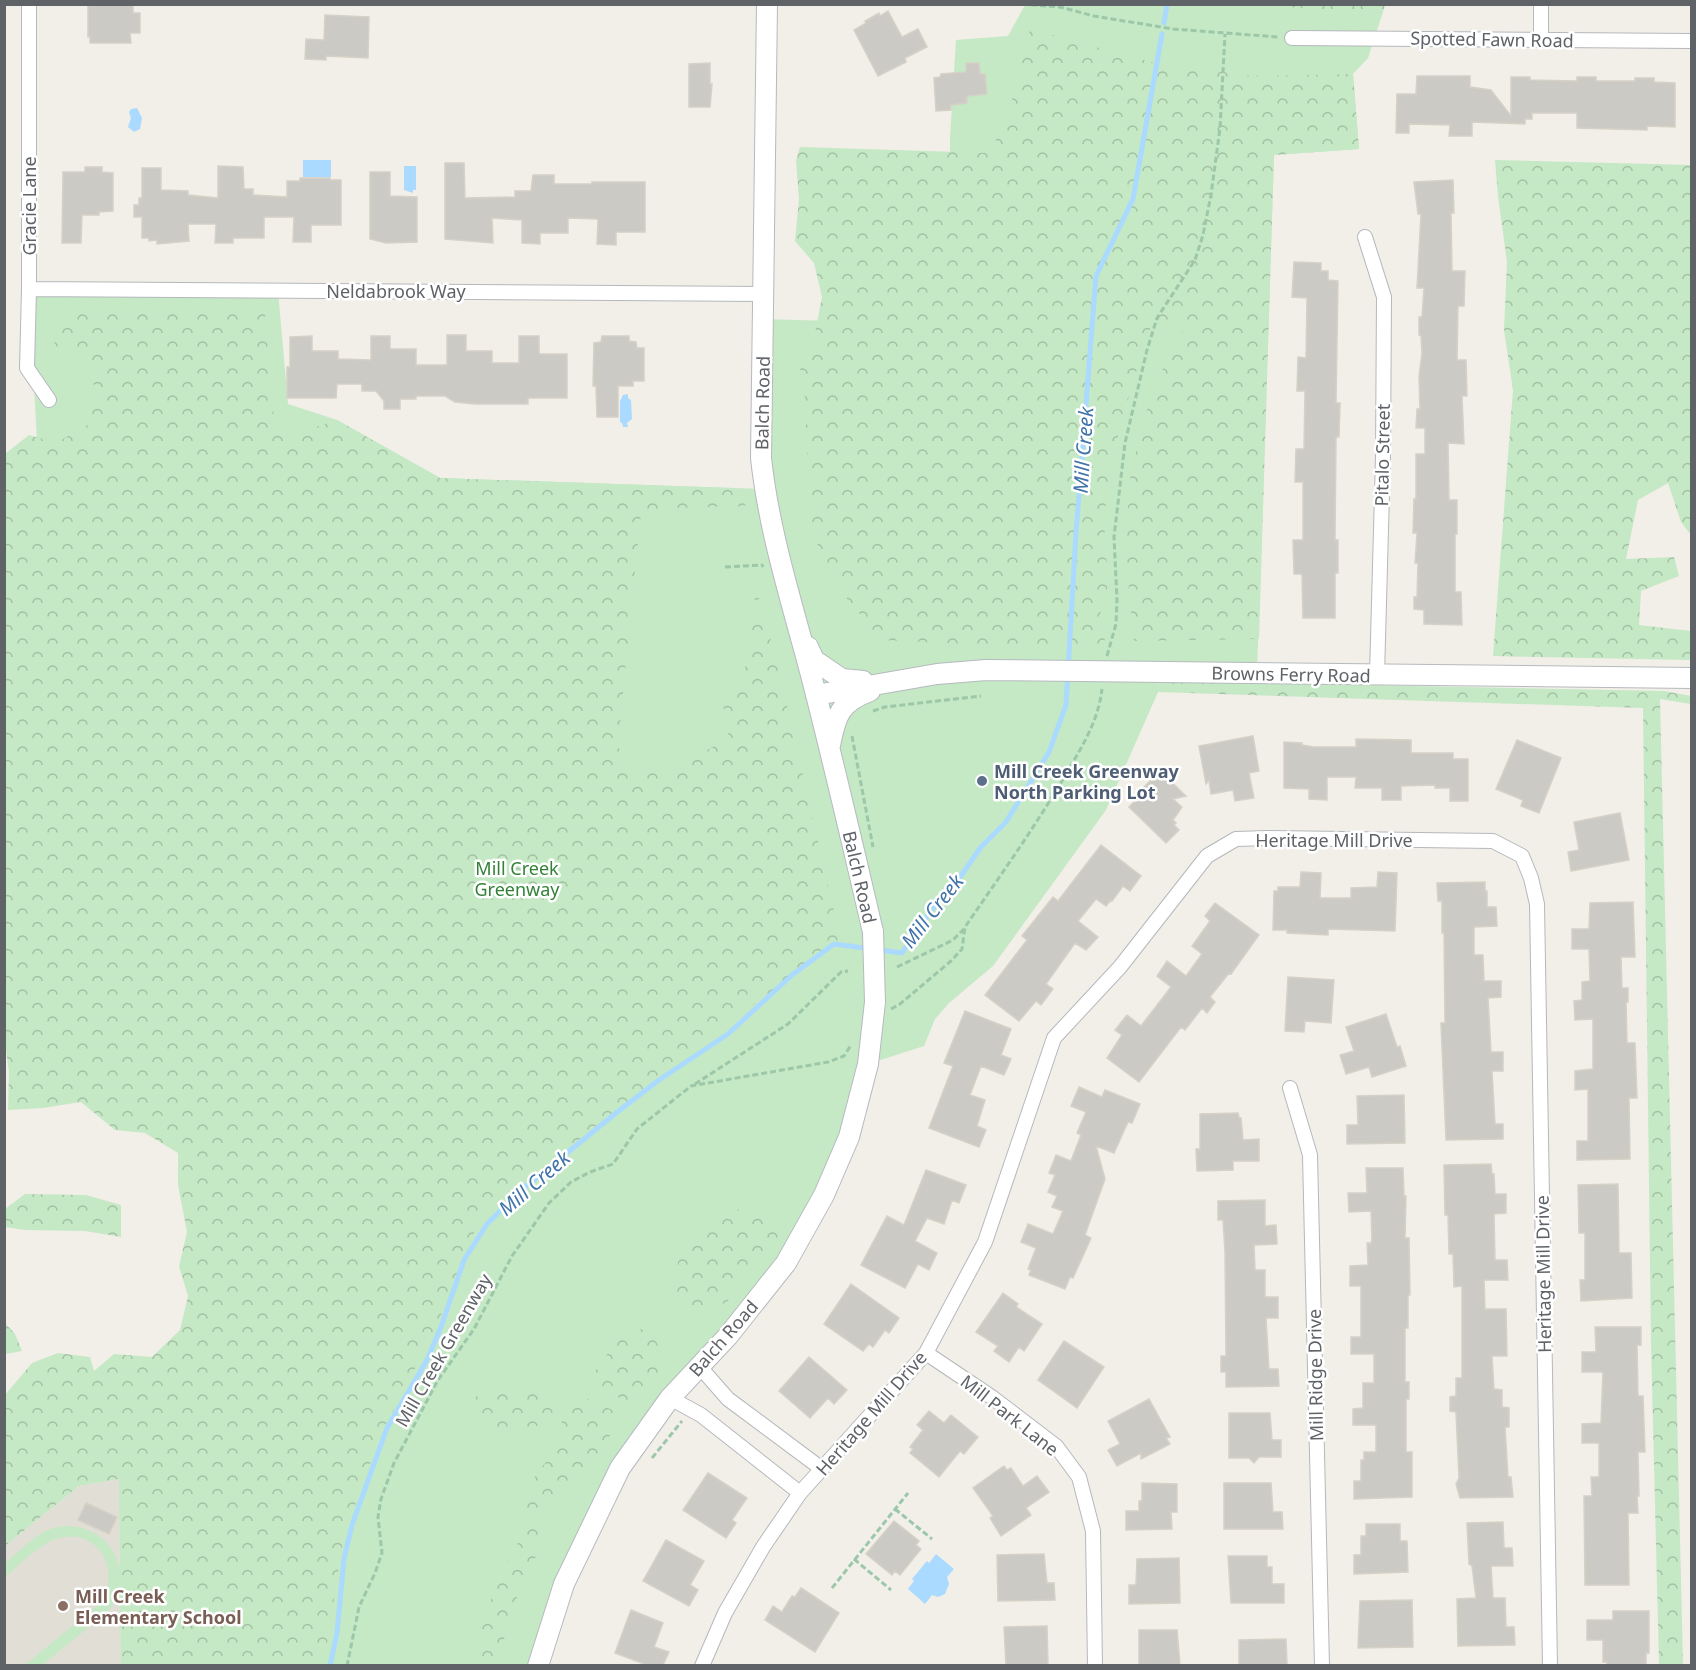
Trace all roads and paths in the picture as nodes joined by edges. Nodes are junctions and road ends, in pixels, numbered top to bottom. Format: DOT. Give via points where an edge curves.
graph roads {
  1 [pos="29,4"];
  2 [pos="767,4"];
  3 [pos="1022,4"];
  4 [pos="1540,4"];
  5 [pos="1225,34"];
  6 [pos="1292,38"];
  7 [pos="1541,40"];
  8 [pos="1692,41"];
  9 [pos="1365,237"];
  10 [pos="29,289"];
  11 [pos="764,294"];
  12 [pos="48,400"];
  13 [pos="725,567"];
  14 [pos="765,577"];
  15 [pos="799,630"];
  16 [pos="1099,672"];
  17 [pos="1377,675"];
  18 [pos="1692,678"];
  19 [pos="892,683"];
  20 [pos="816,695"];
  21 [pos="981,696"];
  22 [pos="865,713"];
  23 [pos="852,734"];
  24 [pos="829,750"];
  25 [pos="873,847"];
  26 [pos="965,927"];
  27 [pos="897,967"];
  28 [pos="848,971"];
  29 [pos="882,1006"];
  30 [pos="852,1043"];
  31 [pos="691,1086"];
  32 [pos="1290,1088"];
  33 [pos="926,1353"];
  34 [pos="699,1366"];
  35 [pos="670,1398"];
  36 [pos="684,1418"];
  37 [pos="647,1464"];
  38 [pos="822,1469"];
  39 [pos="800,1493"];
  40 [pos="908,1493"];
  41 [pos="895,1509"];
  42 [pos="932,1539"];
  43 [pos="854,1559"];
  44 [pos="832,1588"];
  45 [pos="891,1590"];
  46 [pos="347,1665"];
  47 [pos="538,1665"];
  48 [pos="702,1665"];
  49 [pos="1095,1665"];
  50 [pos="1322,1665"];
  51 [pos="1551,1665"];
  1 -- 10 [label="street, Gracie Lane"];
  2 -- 11 [label="street, Balch Road"];
  3 -- 5 [label="path"];
  4 -- 7 [label="street"];
  5 -- 6 [label="path"];
  5 -- 16 [label="path" via="1220,128 1203,235 1195,260 1157,318 1125,443 1114,537 1116,624"];
  6 -- 7 [label="street, Spotted Fawn Road"];
  7 -- 8 [label="street, Spotted Fawn Road"];
  9 -- 17 [label="street, Pitalo Street" via="1384,297"];
  10 -- 11 [label="street, Neldabrook Way"];
  10 -- 12 [label="street, Gracie Lane" via="27,368"];
  11 -- 15 [label="street, Balch Road" via="764,489"];
  13 -- 14 [label="path" via="762,565"];
  15 -- 19 [label="street, Browns Ferry Road" via="814,660 842,679"];
  15 -- 20 [label="street, Balch Road"];
  16 -- 17 [label="street, Browns Ferry Road"];
  16 -- 19 [label="street, Browns Ferry Road" via="986,670"];
  16 -- 26 [label="path" via="1097,717 1087,738 1044,811"];
  17 -- 18 [label="street, Browns Ferry Road"];
  19 -- 20 [label="street, Browns Ferry Road"];
  19 -- 24 [label="street, Browns Ferry Road" via="856,696 842,708"];
  20 -- 24 [label="street, Balch Road"];
  21 -- 22 [label="path" via="885,707"];
  23 -- 25 [label="path"];
  24 -- 29 [label="street, Balch Road, bridge" via="873,932"];
  26 -- 27 [label="path" via="953,940"];
  26 -- 29 [label="path" via="962,949 951,962 900,1004"];
  28 -- 31 [label="path, Mill Creek Greenway" via="841,972 788,1024"];
  29 -- 34 [label="street, Balch Road" via="849,1137 824,1196 786,1263"];
  30 -- 31 [label="path, Mill Creek Greenway" via="844,1056 828,1062"];
  31 -- 46 [label="path, Mill Creek Greenway" via="637,1128 613,1164 571,1182 549,1203 512,1256 474,1329 438,1380 394,1463 381,1499 378,1516 382,1552 359,1607"];
  32 -- 50 [label="street, Mill Ridge Drive" via="1310,1155"];
  33 -- 38 [label="street, Heritage Mill Drive"];
  33 -- 49 [label="street, Mill Park Lane" via="1056,1446 1079,1477 1093,1531"];
  33 -- 51 [label="street, Heritage Mill Drive" via="985,1242 1053,1038 1119,967 1207,855 1236,840 1493,841 1521,856 1537,904"];
  34 -- 35 [label="street, Balch Road"];
  34 -- 38 [label="street" via="728,1399"];
  35 -- 39 [label="street" via="701,1415"];
  35 -- 47 [label="street, Balch Road" via="620,1468 564,1584"];
  36 -- 37 [label="path"];
  38 -- 39 [label="street, Heritage Mill Drive"];
  39 -- 48 [label="street, Heritage Mill Drive" via="725,1613"];
  40 -- 41 [label="path"];
  41 -- 42 [label="path"];
  41 -- 43 [label="path"];
  43 -- 44 [label="path"];
  43 -- 45 [label="path"];
}
